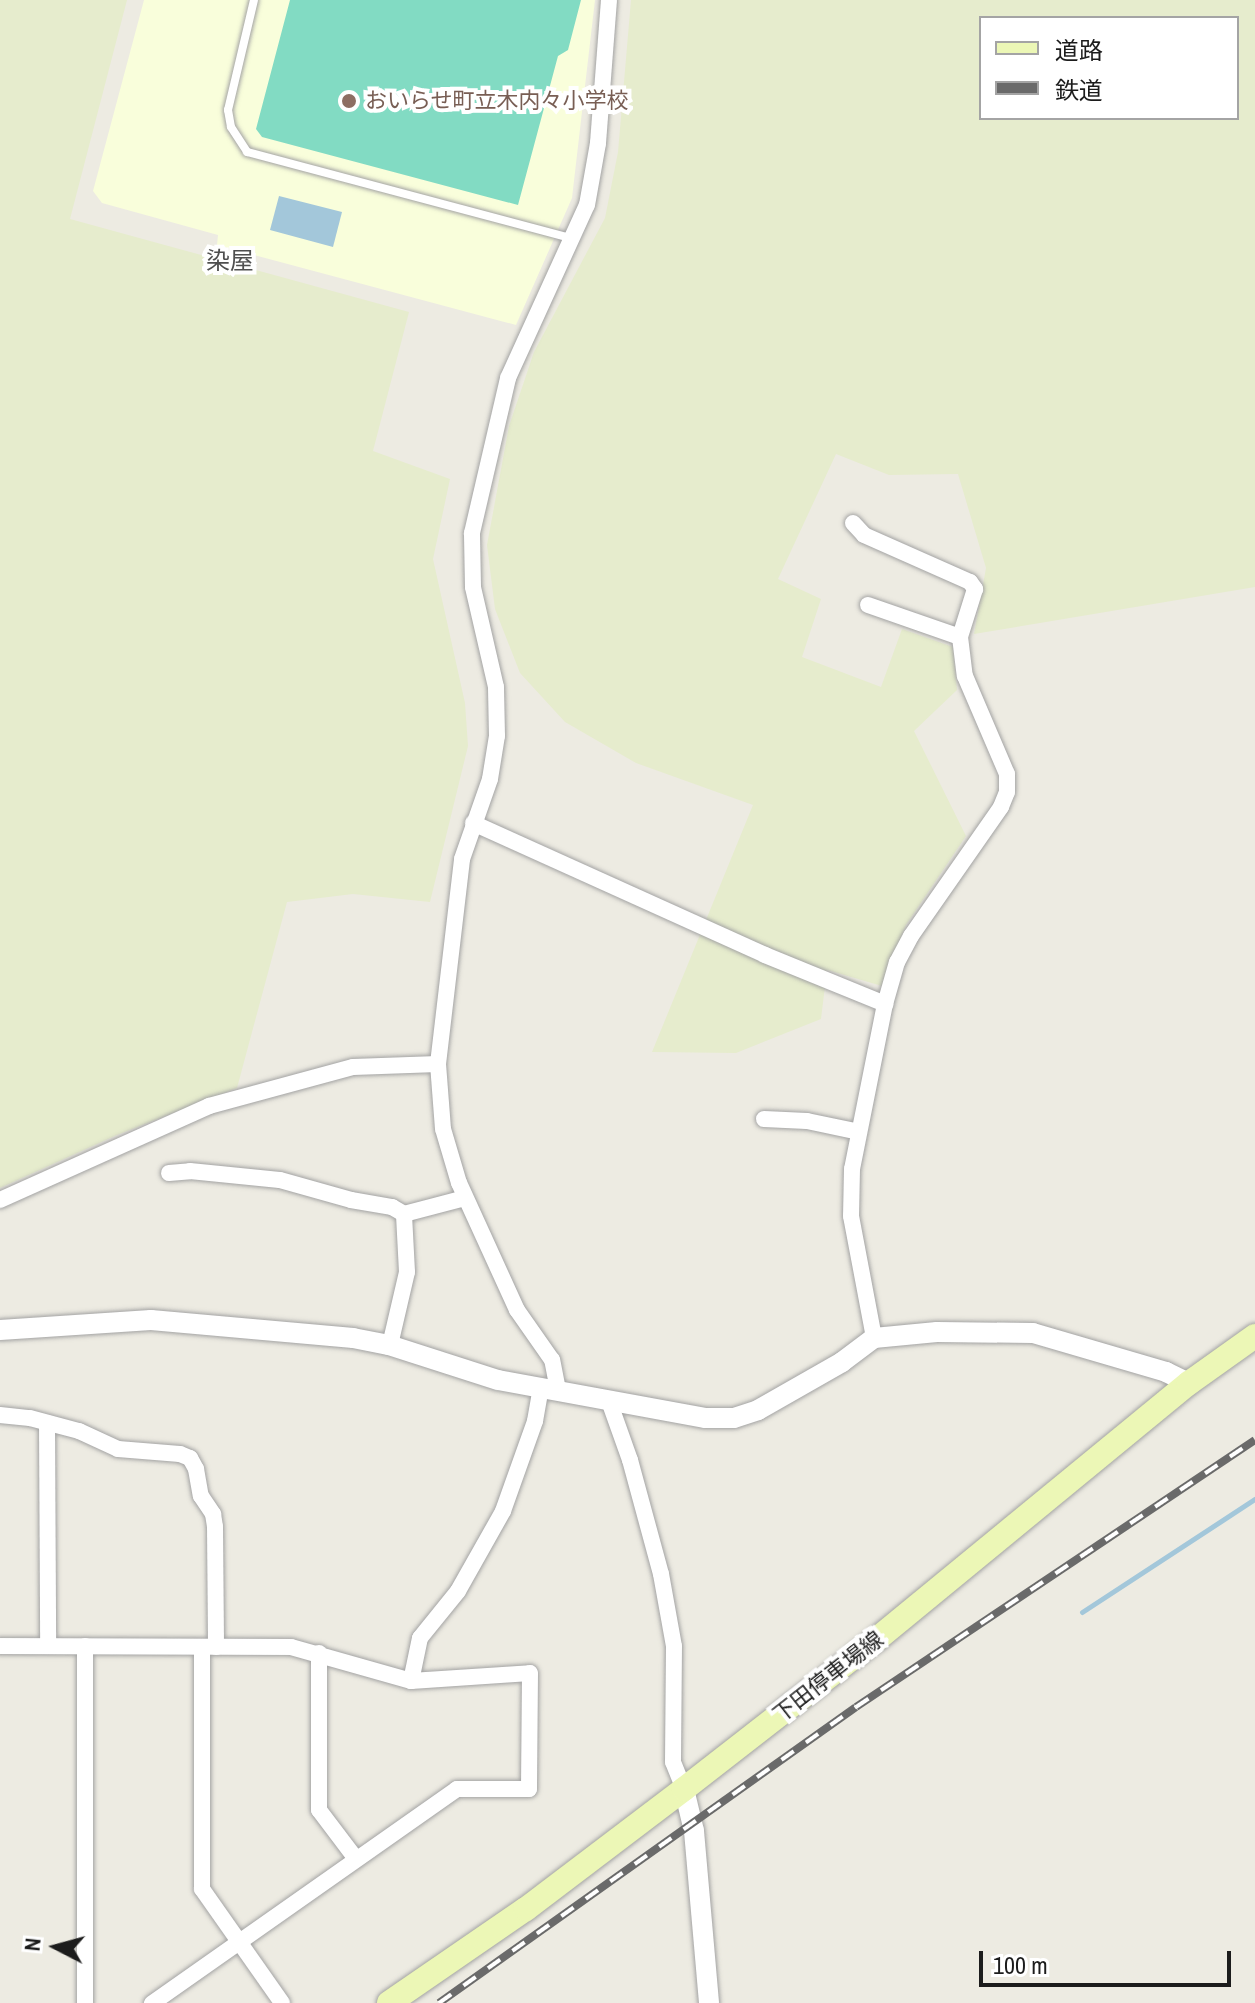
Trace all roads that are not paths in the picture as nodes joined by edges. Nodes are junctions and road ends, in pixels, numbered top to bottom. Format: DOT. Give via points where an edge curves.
graph roads {
  1 [pos="254,0"];
  2 [pos="609,0"];
  3 [pos="573,240"];
  4 [pos="853,523"];
  5 [pos="868,605"];
  6 [pos="960,637"];
  7 [pos="473,823"];
  8 [pos="885,1004"];
  9 [pos="438,1064"];
  10 [pos="764,1119"];
  11 [pos="859,1132"];
  12 [pos="169,1173"];
  13 [pos="465,1198"];
  14 [pos="0,1200"];
  15 [pos="404,1214"];
  16 [pos="0,1330"];
  17 [pos="1255,1336"];
  18 [pos="874,1338"];
  19 [pos="390,1345"];
  20 [pos="1189,1383"];
  21 [pos="550,1389"];
  22 [pos="609,1401"];
  23 [pos="0,1415"];
  24 [pos="47,1423"];
  25 [pos="0,1646"];
  26 [pos="48,1646"];
  27 [pos="85,1646"];
  28 [pos="209,1647"];
  29 [pos="319,1653"];
  30 [pos="411,1681"];
  31 [pos="684,1789"];
  32 [pos="356,1859"];
  33 [pos="238,1943"];
  34 [pos="85,2003"];
  35 [pos="152,2003"];
  36 [pos="282,2003"];
  37 [pos="389,2003"];
  38 [pos="709,2003"];
  1 -- 3 [label="lane" via="228,110 231,127 247,152"];
  2 -- 3 [label="street" via="594,175"];
  3 -- 7 [label="street" via="508,378 472,533 473,587 498,711 495,759"];
  4 -- 6 [label="street" via="864,535 970,582 975,589"];
  5 -- 6 [label="street"];
  6 -- 8 [label="street" via="965,676 1007,774 1007,792 911,936"];
  7 -- 8 [label="street"];
  7 -- 9 [label="street" via="460,869"];
  8 -- 11 [label="street"];
  9 -- 13 [label="street" via="443,1129"];
  9 -- 14 [label="street" via="353,1067 209,1106"];
  10 -- 11 [label="street"];
  11 -- 18 [label="street" via="851,1216"];
  12 -- 15 [label="street" via="280,1180"];
  13 -- 15 [label="street"];
  13 -- 21 [label="street" via="517,1310 552,1360"];
  15 -- 19 [label="street" via="407,1272"];
  16 -- 19 [label="street" via="151,1320"];
  17 -- 20 [label="main road, 下田停車場線"];
  18 -- 20 [label="street" via="937,1332 1033,1333"];
  18 -- 22 [label="street" via="785,1396 734,1418"];
  19 -- 21 [label="street" via="498,1380"];
  20 -- 31 [label="main road, 下田停車場線" via="877,1639"];
  21 -- 22 [label="street"];
  21 -- 30 [label="street" via="503,1511 458,1591 420,1638"];
  22 -- 31 [label="street" via="661,1574 674,1646 673,1762"];
  23 -- 24 [label="street"];
  24 -- 26 [label="street"];
  24 -- 28 [label="street" via="118,1449 190,1458 215,1527"];
  25 -- 26 [label="street"];
  26 -- 27 [label="street"];
  27 -- 28 [label="street"];
  27 -- 34 [label="street"];
  28 -- 29 [label="street" via="291,1647"];
  28 -- 33 [label="street" via="202,1889"];
  29 -- 30 [label="street"];
  29 -- 32 [label="street" via="319,1810"];
  30 -- 32 [label="street" via="530,1673 529,1789 457,1789"];
  31 -- 37 [label="main road, 下田停車場線" via="526,1909"];
  31 -- 38 [label="street" via="694,1831"];
  32 -- 33 [label="street"];
  33 -- 35 [label="street"];
  33 -- 36 [label="street"];
}
